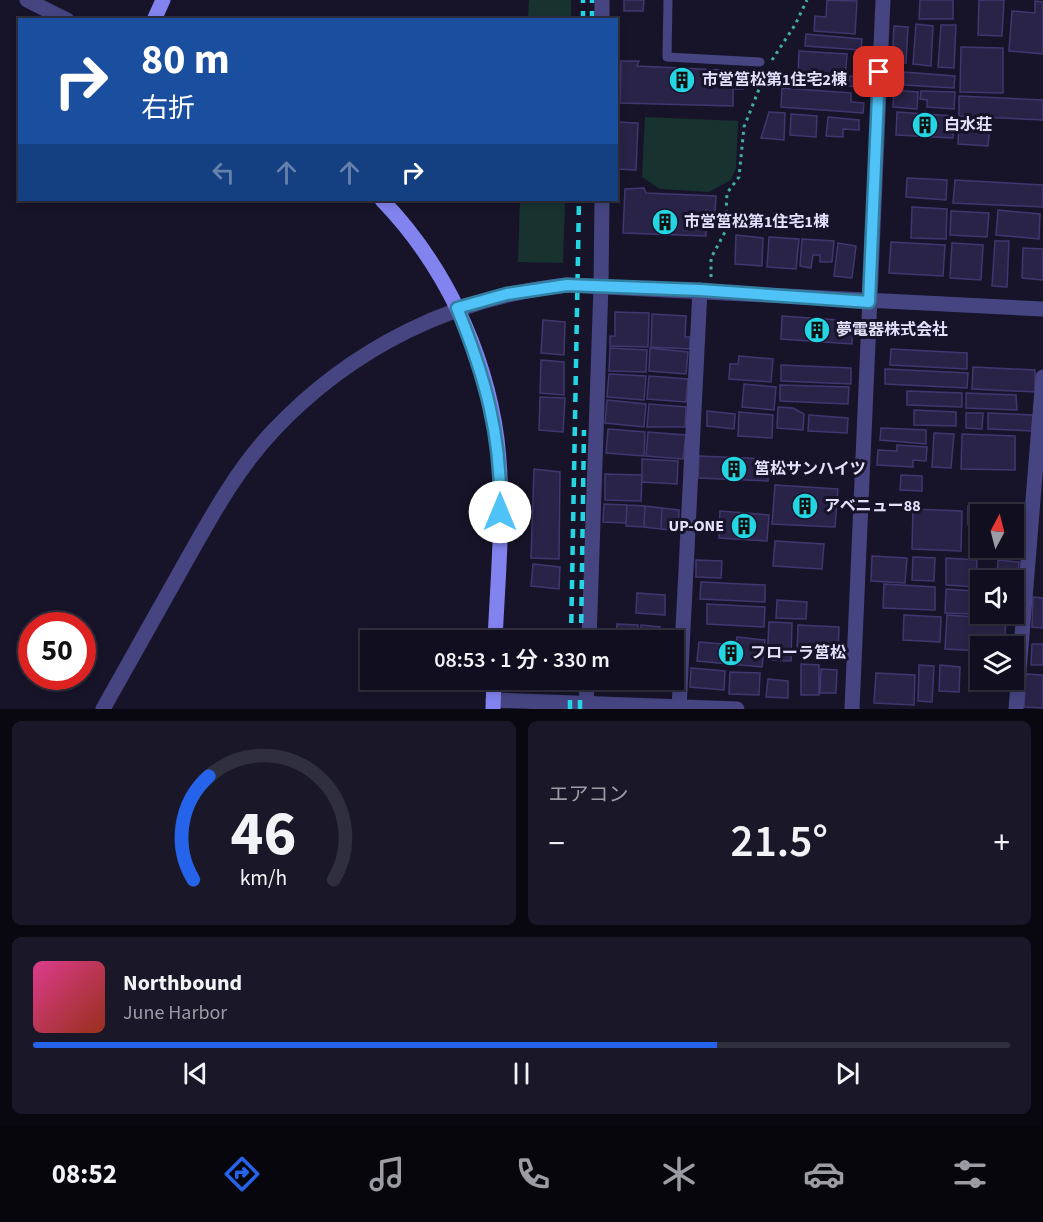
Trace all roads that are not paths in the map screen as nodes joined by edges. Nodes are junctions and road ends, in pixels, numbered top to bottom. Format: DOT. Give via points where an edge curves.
graph roads {
  1 [pos="27,0"];
  2 [pos="163,0"];
  3 [pos="602,0"];
  4 [pos="668,0"];
  5 [pos="883,0"];
  6 [pos="63,18"];
  7 [pos="155,18"];
  8 [pos="602,18"];
  9 [pos="760,62"];
  10 [pos="383,201"];
  11 [pos="602,201"];
  12 [pos="601,285"];
  13 [pos="705,291"];
  14 [pos="869,302"];
  15 [pos="457,308"];
  16 [pos="1043,309"];
  17 [pos="1043,377"];
  18 [pos="495,630"];
  19 [pos="588,630"];
  20 [pos="587,690"];
  21 [pos="493,704"];
  22 [pos="586,706"];
  23 [pos="679,708"];
  24 [pos="103,709"];
  25 [pos="737,709"];
  26 [pos="852,709"];
  27 [pos="1016,709"];
  1 -- 6 [label="street"];
  2 -- 7 [label="main road"];
  3 -- 8 [label="street"];
  4 -- 9 [label="lane" via="667,57"];
  5 -- 14 [label="street"];
  10 -- 15 [label="main road" via="421,245"];
  11 -- 12 [label="street"];
  12 -- 13 [label="street"];
  12 -- 15 [label="street" via="537,288"];
  12 -- 19 [label="street"];
  13 -- 14 [label="street"];
  13 -- 23 [label="street"];
  14 -- 16 [label="street"];
  14 -- 26 [label="street"];
  15 -- 18 [label="main road" via="475,351 497,439 500,490"];
  15 -- 24 [label="street" via="361,357 312,394 272,432 238,475 204,529"];
  17 -- 27 [label="street"];
  20 -- 22 [label="street"];
  21 -- 22 [label="street"];
  22 -- 23 [label="street"];
  23 -- 25 [label="street"];
}
